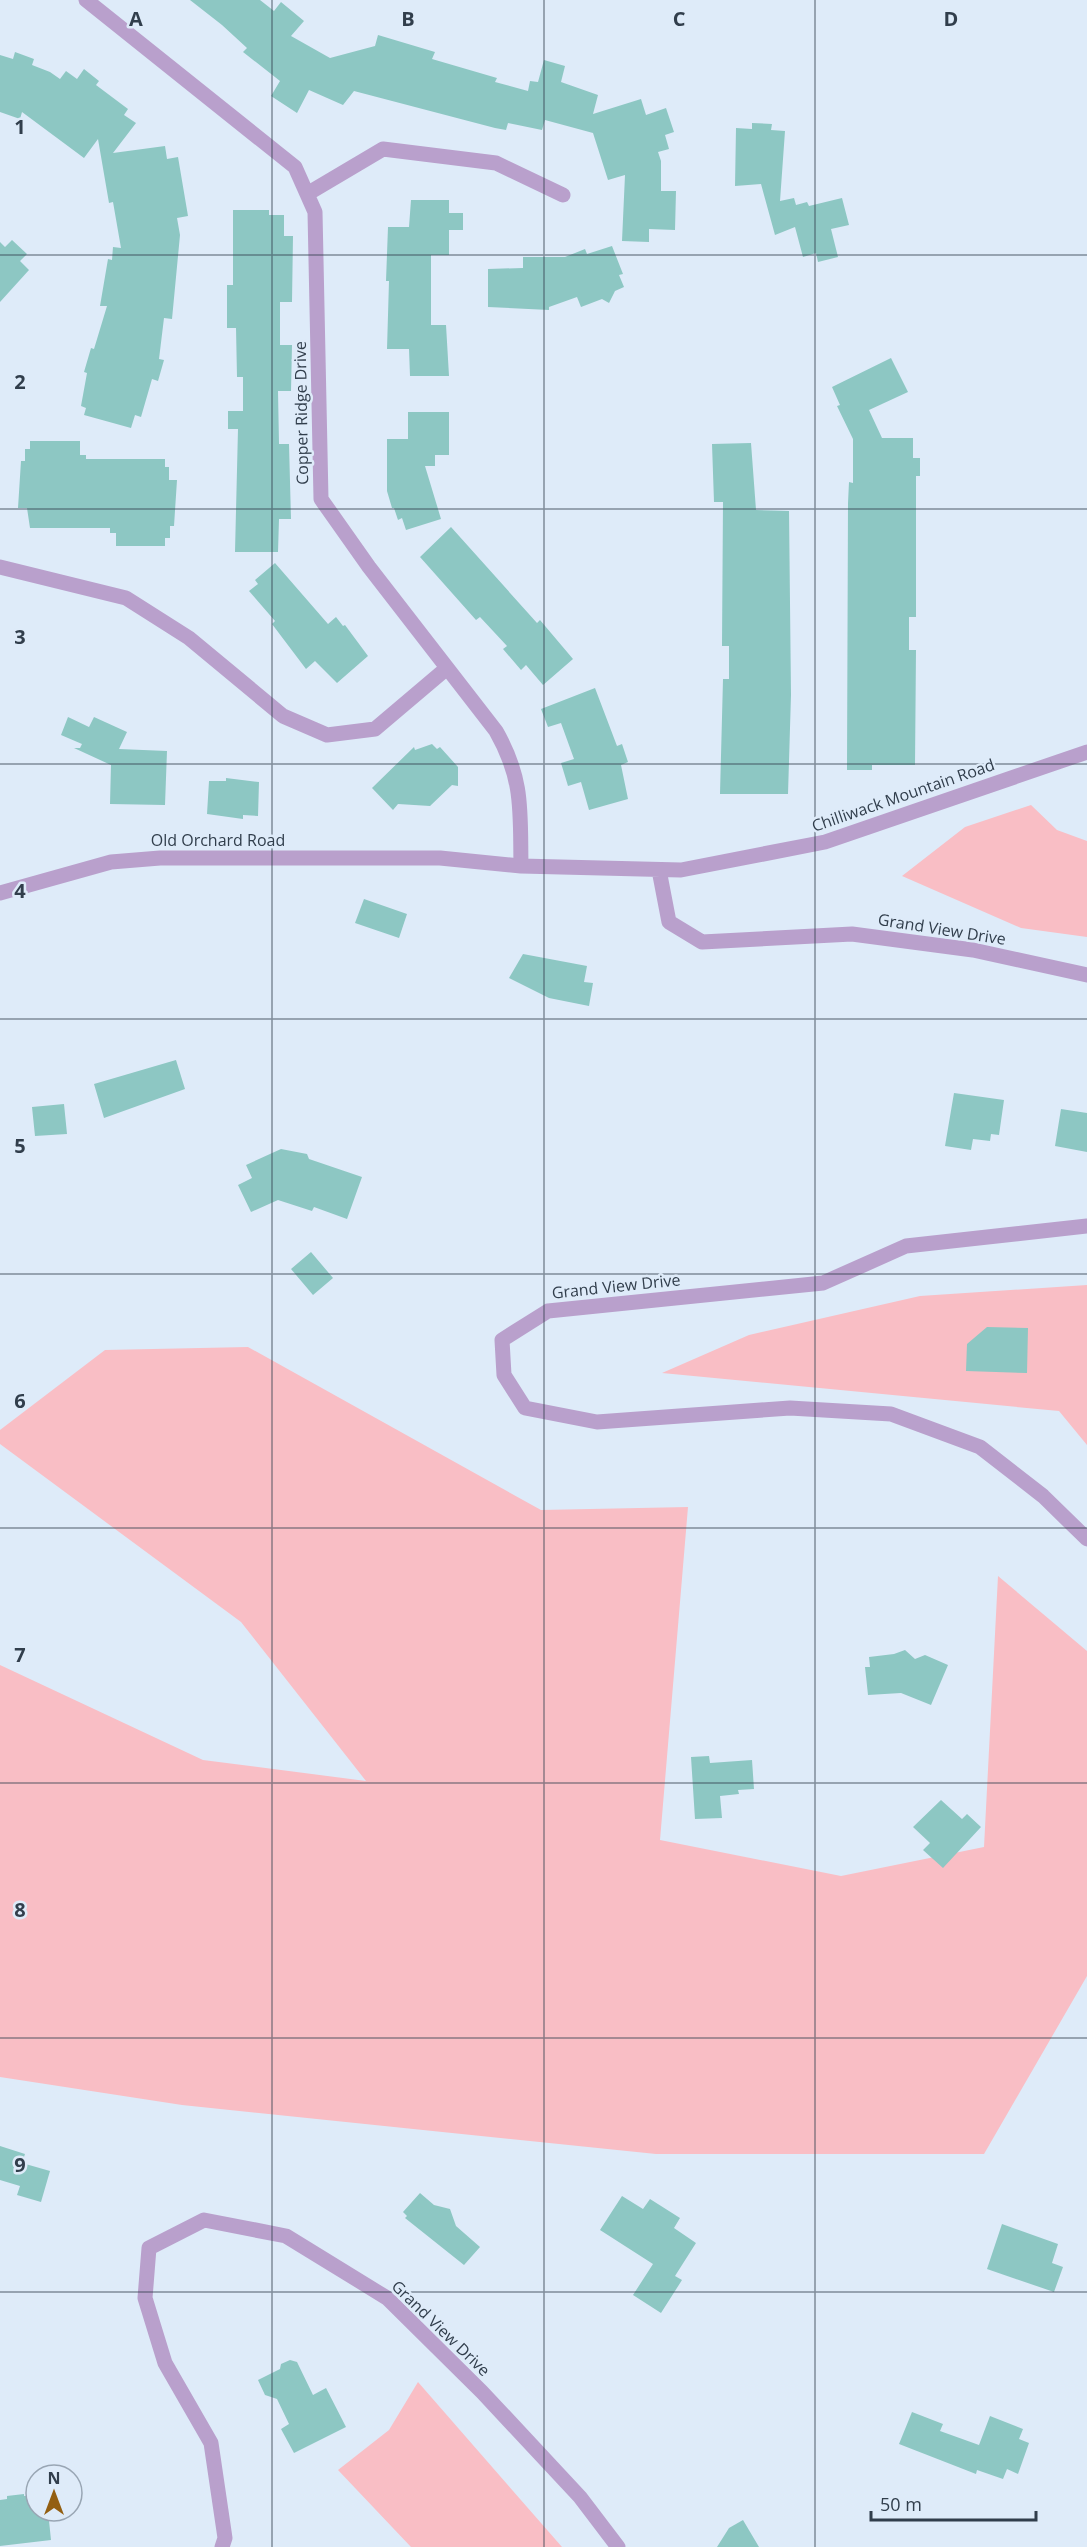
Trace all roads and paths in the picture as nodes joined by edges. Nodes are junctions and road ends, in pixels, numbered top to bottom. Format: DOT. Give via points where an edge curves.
graph roads {
  1 [pos="86,0"];
  2 [pos="307,194"];
  3 [pos="563,195"];
  4 [pos="0,567"];
  5 [pos="447,668"];
  6 [pos="1087,752"];
  7 [pos="440,858"];
  8 [pos="520,866"];
  9 [pos="659,870"];
  10 [pos="0,892"];
  11 [pos="1087,975"];
  12 [pos="1087,1226"];
  13 [pos="1087,1539"];
  14 [pos="222,2547"];
  15 [pos="618,2547"];
  1 -- 2 [label="street, Copper Ridge Drive" via="295,167"];
  2 -- 3 [label="street" via="383,149 496,163"];
  2 -- 5 [label="street, Copper Ridge Drive" via="315,212 321,499"];
  4 -- 5 [label="street" via="126,598 189,638 283,716 327,735 375,729"];
  5 -- 8 [label="street, Copper Ridge Drive" via="510,755 520,788"];
  6 -- 9 [label="street, Chilliwack Mountain Road" via="825,842 681,870"];
  7 -- 8 [label="street, Chilliwack Mountain Road"];
  7 -- 10 [label="street, Old Orchard Road" via="135,859"];
  8 -- 9 [label="street, Chilliwack Mountain Road"];
  9 -- 11 [label="street, Grand View Drive" via="669,922 702,942 852,934 973,950"];
  12 -- 13 [label="street, Grand View Drive" via="906,1246 823,1283 548,1311 502,1340 504,1375 525,1408 597,1422 790,1408 891,1414 980,1447 1043,1496"];
  14 -- 15 [label="street, Grand View Drive" via="225,2538 210,2443 165,2363 145,2298 149,2248 204,2220 286,2236 387,2298 580,2497"];
}
